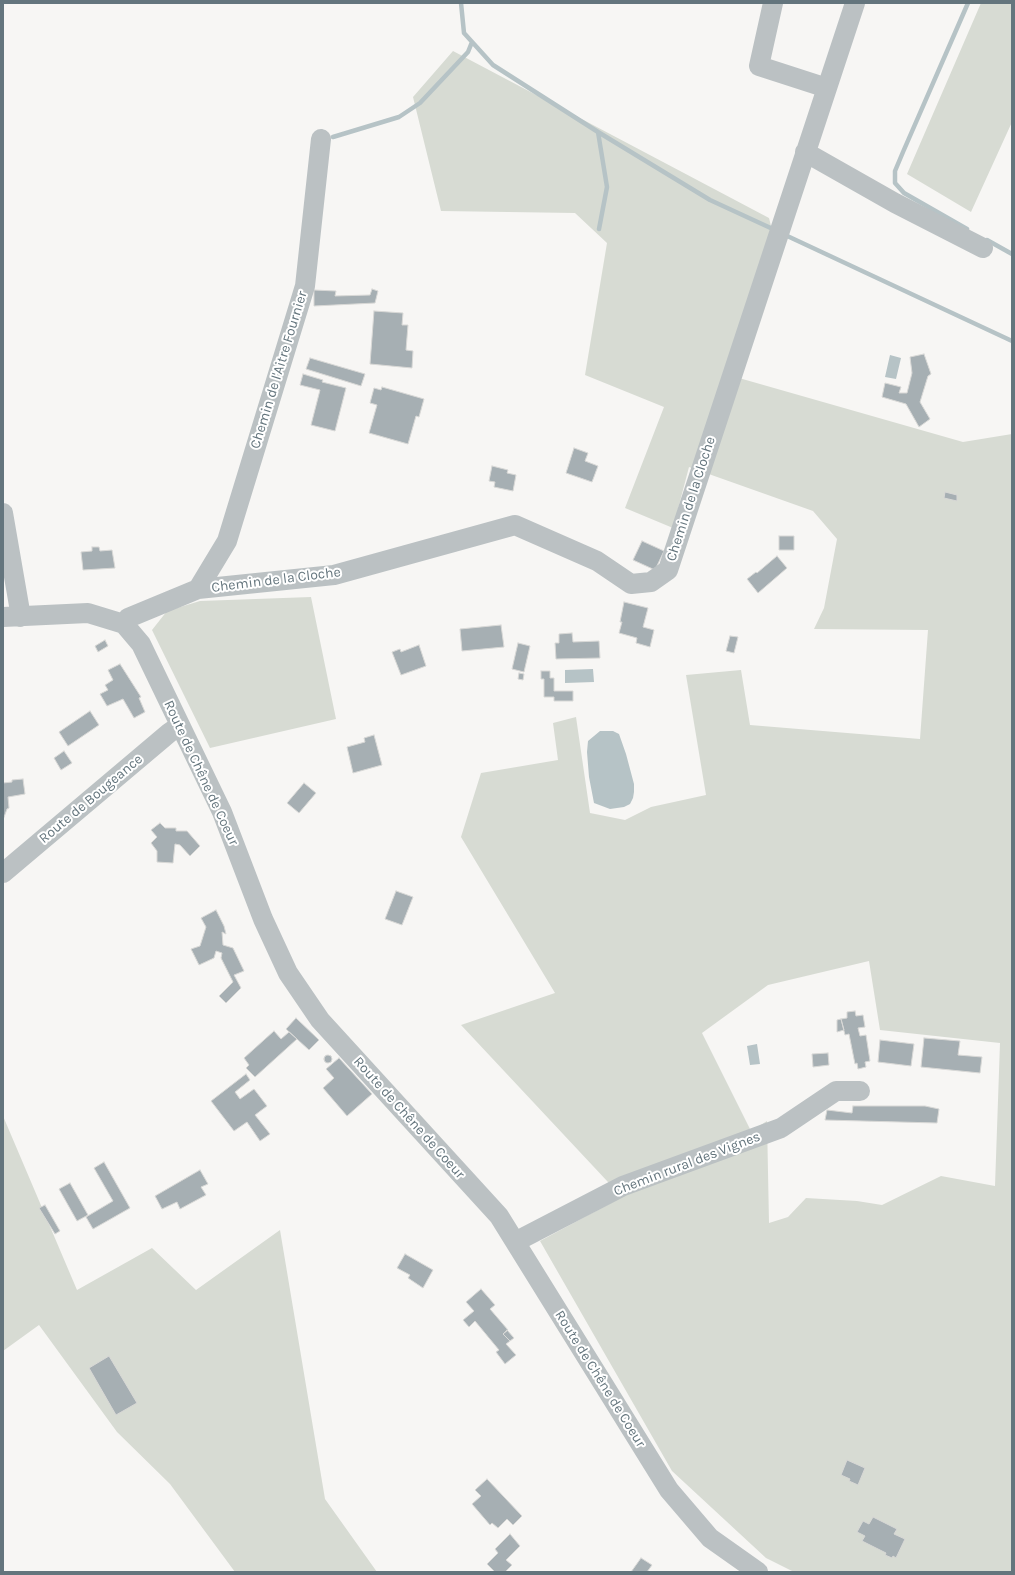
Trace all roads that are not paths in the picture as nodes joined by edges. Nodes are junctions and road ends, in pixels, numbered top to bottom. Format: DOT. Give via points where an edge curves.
graph roads {
  1 [pos="773,3"];
  2 [pos="855,3"];
  3 [pos="827,88"];
  4 [pos="321,139"];
  5 [pos="805,152"];
  6 [pos="982,248"];
  7 [pos="3,513"];
  8 [pos="198,589"];
  9 [pos="12,617"];
  10 [pos="124,624"];
  11 [pos="180,726"];
  12 [pos="3,873"];
  13 [pos="860,1091"];
  14 [pos="515,1242"];
  15 [pos="758,1572"];
  1 -- 3 [label="street" via="759,66"];
  2 -- 3 [label="street, Chemin de la Cloche"];
  3 -- 5 [label="street, Chemin de la Cloche"];
  4 -- 8 [label="street, Chemin de l'Aitre Fournier" via="305,286 227,541"];
  5 -- 6 [label="street"];
  5 -- 8 [label="street, Chemin de la Cloche" via="668,570 651,582 631,584 597,560 514,525 334,575"];
  7 -- 9 [label="street"];
  8 -- 10 [label="street, Chemin de la Cloche" via="128,618"];
  9 -- 10 [label="street" via="88,613"];
  10 -- 11 [label="street, Route de Chêne de Coeur" via="142,644"];
  11 -- 12 [label="street, Route de Bougeance" via="169,732"];
  11 -- 14 [label="street, Route de Chêne de Coeur" via="222,812 263,919 288,973 320,1020 499,1216"];
  13 -- 14 [label="street, Chemin rural des Vignes" via="836,1091 781,1128 623,1186"];
  14 -- 15 [label="street, Route de Chêne de Coeur" via="670,1490 710,1538"];
}
